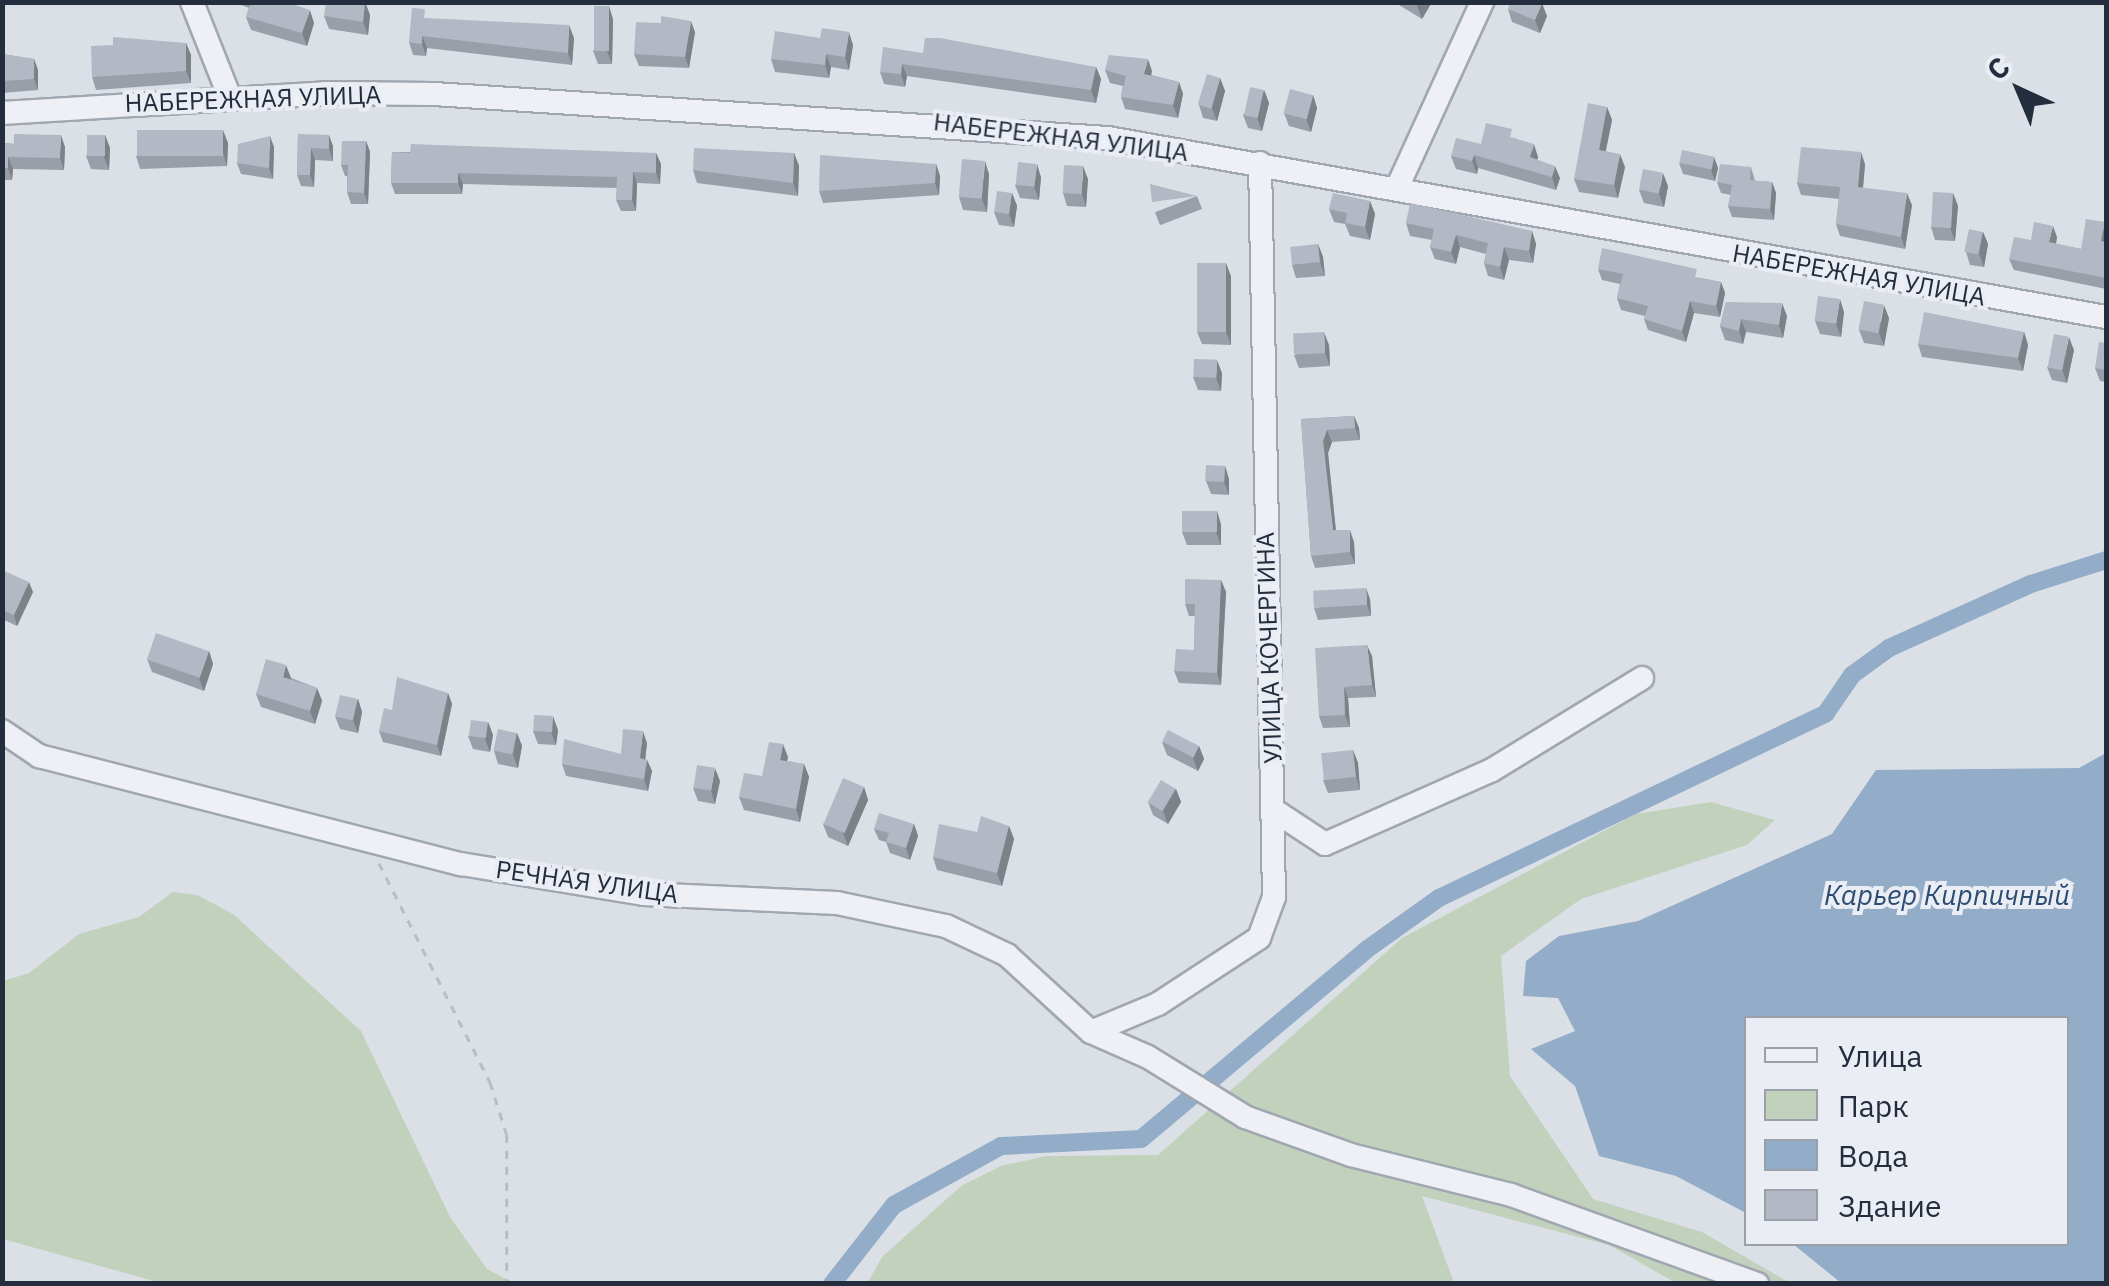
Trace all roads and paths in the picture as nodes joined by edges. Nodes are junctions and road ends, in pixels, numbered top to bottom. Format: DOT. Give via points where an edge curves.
graph roads {
  1 [pos="192,2"];
  2 [pos="1482,2"];
  3 [pos="230,98"];
  4 [pos="2,112"];
  5 [pos="1260,163"];
  6 [pos="1396,188"];
  7 [pos="2106,317"];
  8 [pos="1642,678"];
  9 [pos="2,731"];
  10 [pos="1276,811"];
  11 [pos="368,839"];
  12 [pos="1091,1032"];
  13 [pos="507,1284"];
  14 [pos="1757,1284"];
  1 -- 3 [label="street"];
  2 -- 6 [label="street"];
  3 -- 4 [label="street, НАБЕРЕЖНАЯ УЛИЦА"];
  3 -- 5 [label="street, НАБЕРЕЖНАЯ УЛИЦА" via="416,94 648,103 1090,136"];
  5 -- 6 [label="street, НАБЕРЕЖНАЯ УЛИЦА"];
  5 -- 10 [label="street, УЛИЦА КОЧЕРГИНА" via="1268,351 1264,544"];
  6 -- 7 [label="street, НАБЕРЕЖНАЯ УЛИЦА"];
  8 -- 10 [label="street" via="1492,770 1325,844"];
  9 -- 11 [label="street, РЕЧНАЯ УЛИЦА" via="39,756"];
  10 -- 12 [label="street, УЛИЦА КОЧЕРГИНА" via="1274,898 1259,938 1158,1004"];
  11 -- 12 [label="street, РЕЧНАЯ УЛИЦА" via="461,864 644,894 837,903 946,926 1008,955"];
  11 -- 13 [label="path" via="502,1117"];
  12 -- 14 [label="street, РЕЧНАЯ УЛИЦА" via="1148,1057 1210,1099 1351,1155 1511,1194"];
}
